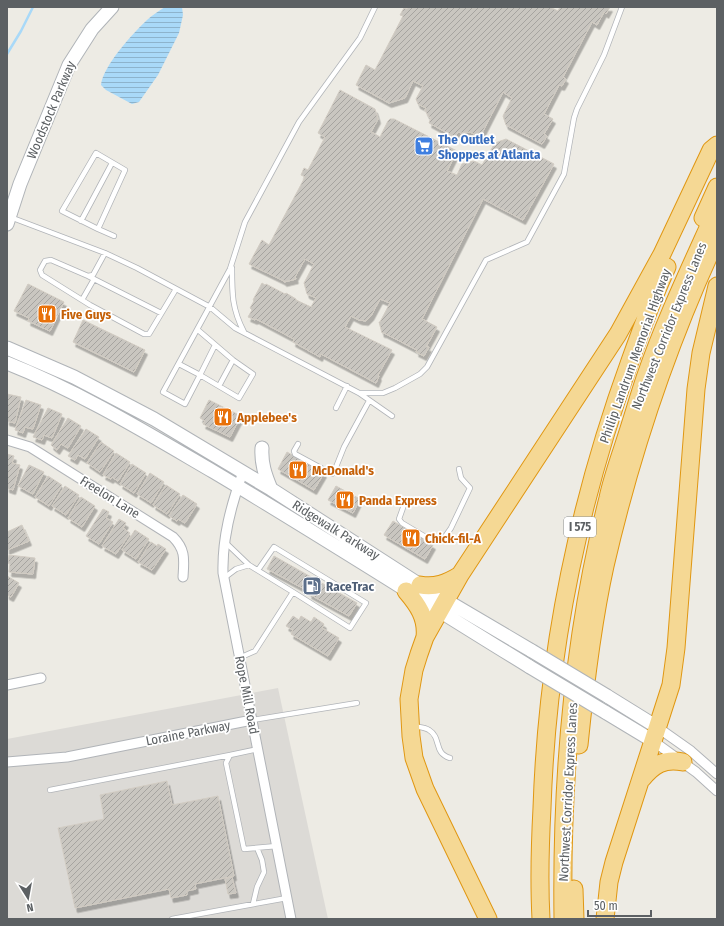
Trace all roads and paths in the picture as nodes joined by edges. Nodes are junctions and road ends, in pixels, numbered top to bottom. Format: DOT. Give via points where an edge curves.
graph roads {
  1 [pos="112,7"];
  2 [pos="375,7"];
  3 [pos="622,7"];
  4 [pos="717,145"];
  5 [pos="717,158"];
  6 [pos="112,163"];
  7 [pos="717,187"];
  8 [pos="717,208"];
  9 [pos="8,220"];
  10 [pos="81,221"];
  11 [pos="98,229"];
  12 [pos="114,236"];
  13 [pos="717,238"];
  14 [pos="105,253"];
  15 [pos="232,264"];
  16 [pos="88,276"];
  17 [pos="94,279"];
  18 [pos="717,286"];
  19 [pos="176,289"];
  20 [pos="82,300"];
  21 [pos="210,307"];
  22 [pos="161,313"];
  23 [pos="198,330"];
  24 [pos="244,332"];
  25 [pos="215,345"];
  26 [pos="7,348"];
  27 [pos="233,360"];
  28 [pos="7,363"];
  29 [pos="179,364"];
  30 [pos="200,375"];
  31 [pos="219,386"];
  32 [pos="347,386"];
  33 [pos="359,392"];
  34 [pos="369,400"];
  35 [pos="336,408"];
  36 [pos="392,416"];
  37 [pos="7,440"];
  38 [pos="298,444"];
  39 [pos="262,448"];
  40 [pos="459,469"];
  41 [pos="243,472"];
  42 [pos="238,486"];
  43 [pos="271,489"];
  44 [pos="404,505"];
  45 [pos="224,542"];
  46 [pos="249,565"];
  47 [pos="258,570"];
  48 [pos="460,575"];
  49 [pos="183,578"];
  50 [pos="224,578"];
  51 [pos="568,582"];
  52 [pos="413,588"];
  53 [pos="293,592"];
  54 [pos="443,606"];
  55 [pos="426,637"];
  56 [pos="239,658"];
  57 [pos="41,678"];
  58 [pos="7,684"];
  59 [pos="357,703"];
  60 [pos="252,720"];
  61 [pos="410,726"];
  62 [pos="655,734"];
  63 [pos="258,749"];
  64 [pos="230,755"];
  65 [pos="450,758"];
  66 [pos="7,762"];
  67 [pos="683,762"];
  68 [pos="717,774"];
  69 [pos="640,781"];
  70 [pos="50,790"];
  71 [pos="717,792"];
  72 [pos="277,846"];
  73 [pos="257,848"];
  74 [pos="287,898"];
  75 [pos="254,904"];
  76 [pos="172,919"];
  77 [pos="291,919"];
  78 [pos="488,919"];
  79 [pos="542,919"];
  80 [pos="563,919"];
  81 [pos="575,919"];
  82 [pos="605,919"];
  1 -- 9 [label="main road, Woodstock Parkway" via="92,29 69,65 20,184"];
  2 -- 15 [label="lane" via="360,38 299,122 245,222"];
  3 -- 33 [label="lane" via="604,55 574,118 564,174 527,242 486,260 427,367 420,374 383,393"];
  4 -- 48 [label="highway" via="711,150 662,254 618,334"];
  5 -- 51 [label="highway, Phillip Landrum Memorial Highway / I 575" via="662,277 614,403 588,496"];
  6 -- 10 [label="lane"];
  6 -- 10 [label="lane" via="96,153 62,211"];
  6 -- 11 [label="lane" via="125,170"];
  7 -- 51 [label="highway" via="686,249 636,371"];
  8 -- 80 [label="highway, Northwest Corridor Express Lanes" via="645,377 608,496 583,615 570,715"];
  9 -- 14 [label="lane"];
  10 -- 11 [label="lane"];
  11 -- 12 [label="lane"];
  13 -- 81 [label="highway, I 575" via="687,306 650,404 605,567 591,650 578,756 574,849"];
  14 -- 16 [label="lane" via="93,275"];
  14 -- 19 [label="lane"];
  15 -- 21 [label="lane"];
  15 -- 24 [label="lane" via="233,301"];
  16 -- 17 [label="lane"];
  16 -- 20 [label="lane" via="51,260 45,261 40,270 42,275"];
  17 -- 20 [label="lane"];
  17 -- 22 [label="lane"];
  18 -- 62 [label="highway" via="701,353 696,389 674,667 671,685"];
  19 -- 21 [label="lane"];
  19 -- 22 [label="lane"];
  20 -- 22 [label="lane" via="144,334 149,334"];
  21 -- 23 [label="lane"];
  21 -- 24 [label="lane" via="235,328"];
  23 -- 25 [label="lane"];
  23 -- 29 [label="lane"];
  24 -- 32 [label="lane"];
  25 -- 27 [label="lane"];
  25 -- 30 [label="lane"];
  26 -- 41 [label="main road, Ridgewalk Parkway" via="104,391"];
  27 -- 31 [label="lane"];
  27 -- 31 [label="lane" via="253,374 239,398"];
  28 -- 42 [label="main road, Ridgewalk Parkway" via="52,382 118,416"];
  29 -- 30 [label="lane"];
  29 -- 30 [label="lane" via="164,392 185,404"];
  30 -- 31 [label="lane"];
  32 -- 33 [label="lane"];
  32 -- 35 [label="lane"];
  33 -- 34 [label="lane"];
  34 -- 36 [label="lane"];
  34 -- 38 [label="lane" via="332,474 295,454"];
  37 -- 49 [label="street, Freelon Lane" via="30,447 173,537 180,544 184,558"];
  39 -- 43 [label="main road" via="263,470"];
  40 -- 44 [label="lane" via="461,478 470,488 442,541 434,542 402,523 399,519"];
  41 -- 42 [label="street, Rope Mill Road"];
  41 -- 43 [label="main road, Ridgewalk Parkway"];
  42 -- 45 [label="street, Rope Mill Road"];
  42 -- 52 [label="main road, Ridgewalk Parkway"];
  43 -- 52 [label="main road, Ridgewalk Parkway"];
  45 -- 46 [label="lane"];
  45 -- 50 [label="street, Rope Mill Road"];
  46 -- 47 [label="lane"];
  46 -- 50 [label="lane" via="236,569"];
  47 -- 53 [label="lane"];
  47 -- 53 [label="lane" via="274,547 366,603 350,628"];
  48 -- 52 [label="highway" via="440,585"];
  48 -- 54 [label="highway"];
  50 -- 56 [label="street, Rope Mill Road"];
  51 -- 79 [label="highway, Phillip Landrum Memorial Highway / I 575" via="555,657 546,744 541,834"];
  52 -- 54 [label="main road, Ridgewalk Parkway"];
  52 -- 55 [label="highway" via="415,601 424,616"];
  53 -- 56 [label="lane" via="255,651"];
  54 -- 55 [label="highway"];
  54 -- 62 [label="main road, Ridgewalk Parkway, bridge" via="530,667 606,712"];
  54 -- 62 [label="main road, Ridgewalk Parkway, bridge" via="532,651 607,696"];
  55 -- 61 [label="highway" via="414,670"];
  56 -- 60 [label="street, Rope Mill Road"];
  57 -- 58 [label="street"];
  59 -- 60 [label="lane, Loraine Parkway"];
  60 -- 63 [label="street, Rope Mill Road"];
  60 -- 66 [label="street, Loraine Parkway" via="67,757"];
  61 -- 65 [label="lane" via="429,730 435,736 440,753"];
  61 -- 78 [label="highway" via="414,758 425,790"];
  62 -- 67 [label="street"];
  62 -- 68 [label="street" via="691,751"];
  62 -- 69 [label="highway"];
  63 -- 64 [label="lane"];
  63 -- 72 [label="street, Rope Mill Road"];
  64 -- 70 [label="lane"];
  64 -- 73 [label="lane" via="226,763 244,849"];
  67 -- 69 [label="highway" via="660,762"];
  67 -- 71 [label="street"];
  69 -- 82 [label="highway" via="614,862"];
  72 -- 73 [label="lane"];
  72 -- 74 [label="street, Rope Mill Road"];
  73 -- 75 [label="lane" via="264,872 257,887"];
  74 -- 75 [label="lane"];
  74 -- 77 [label="street, Rope Mill Road"];
  75 -- 76 [label="lane"];
}
